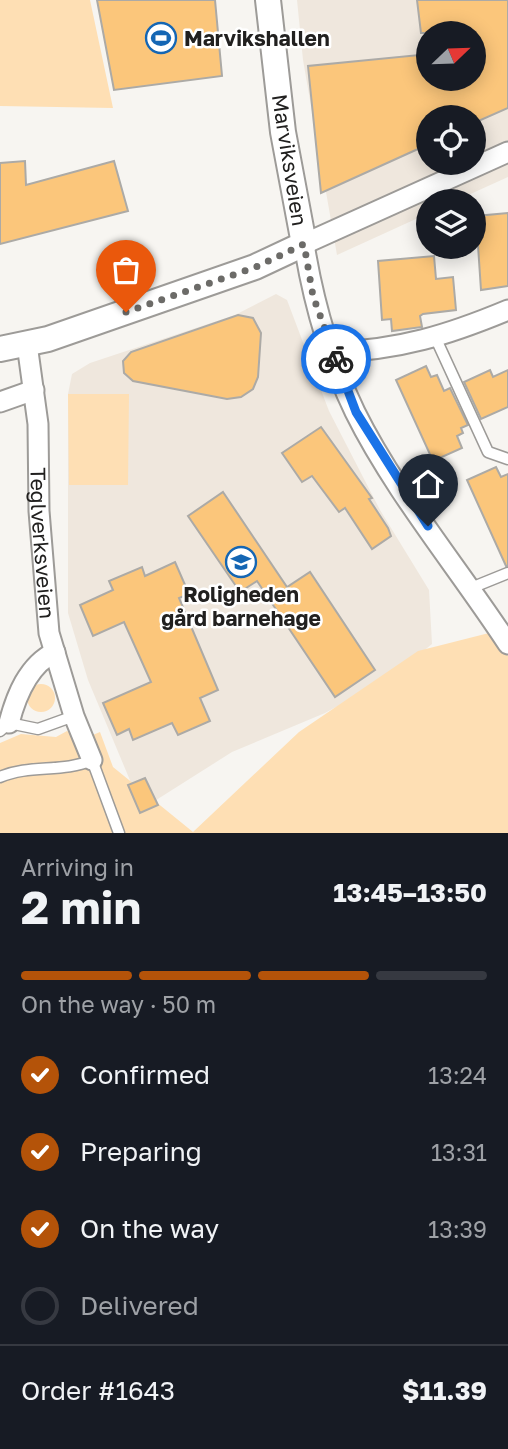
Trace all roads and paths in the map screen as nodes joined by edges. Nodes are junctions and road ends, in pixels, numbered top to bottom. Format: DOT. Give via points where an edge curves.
graph roads {
  1 [pos="268,0"];
  2 [pos="508,152"];
  3 [pos="304,244"];
  4 [pos="508,310"];
  5 [pos="436,339"];
  6 [pos="27,344"];
  7 [pos="0,349"];
  8 [pos="334,352"];
  9 [pos="34,390"];
  10 [pos="0,402"];
  11 [pos="508,459"];
  12 [pos="508,573"];
  13 [pos="471,588"];
  14 [pos="508,644"];
  15 [pos="55,652"];
  16 [pos="74,716"];
  17 [pos="5,727"];
  18 [pos="92,761"];
  19 [pos="0,777"];
  20 [pos="119,833"];
  1 -- 3 [label="street, Marviksveien" via="283,132"];
  2 -- 3 [label="street"];
  3 -- 6 [label="street" via="256,267"];
  3 -- 8 [label="street, Marviksveien" via="313,296"];
  4 -- 5 [label="street"];
  5 -- 8 [label="street"];
  5 -- 11 [label="lane" via="488,452"];
  6 -- 7 [label="street"];
  6 -- 9 [label="street, Teglverksveien"];
  8 -- 13 [label="street, Marviksveien" via="345,388 368,434"];
  9 -- 10 [label="street"];
  9 -- 15 [label="street, Teglverksveien" via="41,561"];
  12 -- 13 [label="lane"];
  13 -- 14 [label="street, Marviksveien"];
  15 -- 16 [label="street, Teglverksveien"];
  15 -- 17 [label="street" via="30,673"];
  16 -- 17 [label="lane" via="38,729"];
  16 -- 18 [label="street, Teglverksveien"];
  18 -- 19 [label="lane" via="62,768 31,768"];
  18 -- 20 [label="lane"];
}
